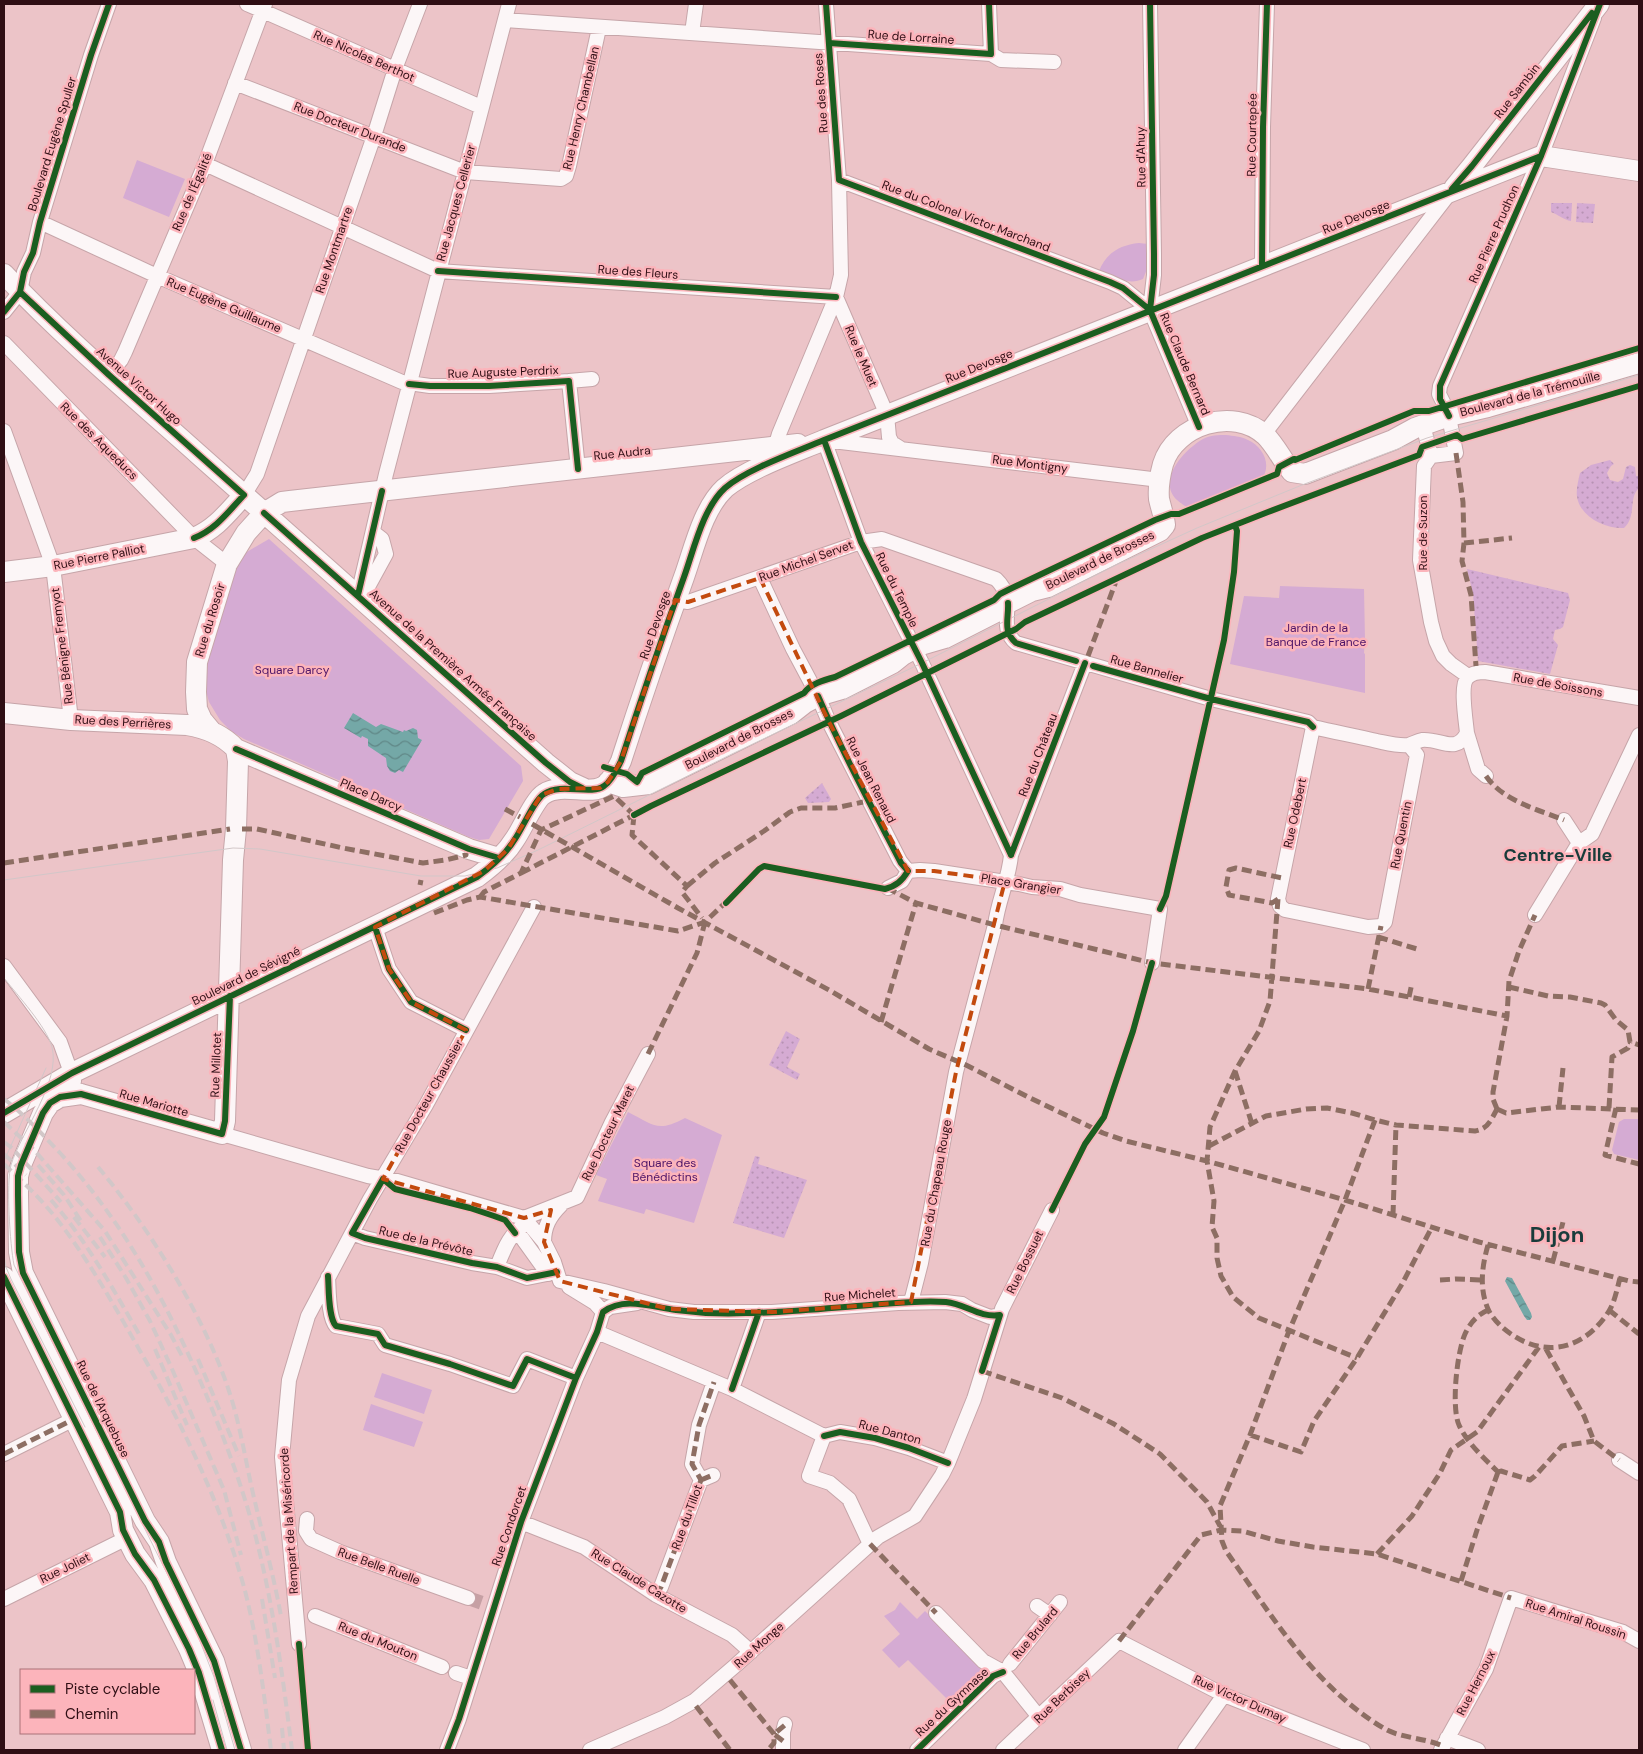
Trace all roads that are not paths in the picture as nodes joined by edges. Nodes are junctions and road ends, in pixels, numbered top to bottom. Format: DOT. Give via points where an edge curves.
graph roads {
  1 [pos="108,4"];
  2 [pos="248,4"];
  3 [pos="420,4"];
  4 [pos="510,4"];
  5 [pos="696,4"];
  6 [pos="826,4"];
  7 [pos="989,4"];
  8 [pos="1150,4"];
  9 [pos="1267,4"];
  10 [pos="1599,4"];
  11 [pos="264,7"];
  12 [pos="505,20"];
  13 [pos="599,28"];
  14 [pos="692,33"];
  15 [pos="829,43"];
  16 [pos="991,54"];
  17 [pos="1054,62"];
  18 [pos="395,69"];
  19 [pos="235,83"];
  20 [pos="481,107"];
  21 [pos="374,136"];
  22 [pos="1541,156"];
  23 [pos="205,164"];
  24 [pos="464,172"];
  25 [pos="1639,172"];
  26 [pos="839,180"];
  27 [pos="1451,191"];
  28 [pos="40,222"];
  29 [pos="342,227"];
  30 [pos="1262,266"];
  31 [pos="438,271"];
  32 [pos="157,276"];
  33 [pos="10,282"];
  34 [pos="836,297"];
  35 [pos="1150,310"];
  36 [pos="4,312"];
  37 [pos="303,340"];
  38 [pos="4,343"];
  39 [pos="1639,363"];
  40 [pos="110,375"];
  41 [pos="592,379"];
  42 [pos="569,381"];
  43 [pos="409,384"];
  44 [pos="887,415"];
  45 [pos="1449,416"];
  46 [pos="1423,425"];
  47 [pos="1199,427"];
  48 [pos="4,431"];
  49 [pos="1264,434"];
  50 [pos="824,440"];
  51 [pos="776,448"];
  52 [pos="900,448"];
  53 [pos="717,454"];
  54 [pos="1431,456"];
  55 [pos="578,469"];
  56 [pos="1160,480"];
  57 [pos="726,487"];
  58 [pos="382,491"];
  59 [pos="244,495"];
  60 [pos="264,513"];
  61 [pos="194,538"];
  62 [pos="861,542"];
  63 [pos="227,564"];
  64 [pos="53,566"];
  65 [pos="4,572"];
  66 [pos="760,578"];
  67 [pos="360,597"];
  68 [pos="676,600"];
  69 [pos="1008,603"];
  70 [pos="914,649"];
  71 [pos="1085,663"];
  72 [pos="1472,674"];
  73 [pos="818,696"];
  74 [pos="1639,698"];
  75 [pos="4,713"];
  76 [pos="71,720"];
  77 [pos="1313,727"];
  78 [pos="212,732"];
  79 [pos="1467,733"];
  80 [pos="1639,735"];
  81 [pos="1409,745"];
  82 [pos="236,749"];
  83 [pos="546,763"];
  84 [pos="1486,776"];
  85 [pos="608,782"];
  86 [pos="585,789"];
  87 [pos="541,795"];
  88 [pos="1564,820"];
  89 [pos="1579,843"];
  90 [pos="1011,856"];
  91 [pos="499,858"];
  92 [pos="908,872"];
  93 [pos="1005,881"];
  94 [pos="888,888"];
  95 [pos="534,907"];
  96 [pos="1535,915"];
  97 [pos="1381,926"];
  98 [pos="375,927"];
  99 [pos="1152,963"];
  100 [pos="4,966"];
  101 [pos="230,996"];
  102 [pos="466,1030"];
  103 [pos="648,1054"];
  104 [pos="960,1063"];
  105 [pos="65,1070"];
  106 [pos="81,1094"];
  107 [pos="27,1100"];
  108 [pos="4,1113"];
  109 [pos="222,1134"];
  110 [pos="383,1179"];
  111 [pos="11,1189"];
  112 [pos="562,1204"];
  113 [pos="1052,1210"];
  114 [pos="523,1222"];
  115 [pos="352,1233"];
  116 [pos="544,1242"];
  117 [pos="497,1267"];
  118 [pos="328,1276"];
  119 [pos="555,1276"];
  120 [pos="4,1277"];
  121 [pos="911,1302"];
  122 [pos="648,1304"];
  123 [pos="603,1312"];
  124 [pos="759,1312"];
  125 [pos="1000,1315"];
  126 [pos="598,1332"];
  127 [pos="576,1378"];
  128 [pos="714,1382"];
  129 [pos="732,1389"];
  130 [pos="74,1419"];
  131 [pos="824,1436"];
  132 [pos="4,1454"];
  133 [pos="1619,1460"];
  134 [pos="948,1464"];
  135 [pos="1639,1473"];
  136 [pos="307,1519"];
  137 [pos="521,1522"];
  138 [pos="126,1538"];
  139 [pos="870,1544"];
  140 [pos="656,1594"];
  141 [pos="468,1598"];
  142 [pos="1511,1598"];
  143 [pos="4,1599"];
  144 [pos="1060,1602"];
  145 [pos="1037,1606"];
  146 [pos="936,1613"];
  147 [pos="1050,1615"];
  148 [pos="315,1616"];
  149 [pos="1119,1641"];
  150 [pos="1639,1642"];
  151 [pos="299,1644"];
  152 [pos="751,1652"];
  153 [pos="442,1667"];
  154 [pos="1006,1668"];
  155 [pos="456,1673"];
  156 [pos="471,1678"];
  157 [pos="1224,1695"];
  158 [pos="1039,1718"];
  159 [pos="785,1724"];
  160 [pos="1444,1744"];
  161 [pos="222,1750"];
  162 [pos="241,1750"];
  163 [pos="447,1750"];
  164 [pos="594,1750"];
  165 [pos="783,1750"];
  166 [pos="916,1750"];
  167 [pos="1004,1750"];
  168 [pos="1185,1750"];
  169 [pos="1363,1750"];
  170 [pos="1478,1750"];
  1 -- 28 [label="street, Boulevard Eugène Spuller"];
  2 -- 11 [label="street, Rue Nicolas Berthot"];
  3 -- 18 [label="street, Rue Montmartre"];
  4 -- 12 [label="street, Rue Jacques Cellerier"];
  5 -- 14 [label="street"];
  6 -- 15 [label="street, Rue des Roses"];
  7 -- 16 [label="street"];
  8 -- 35 [label="street, Rue d'Ahuy" via="1154,245"];
  9 -- 30 [label="street, Rue Courtepée" via="1262,127"];
  10 -- 22 [label="street, Rue Pierre Prudhon"];
  10 -- 27 [label="main road, Rue Sambin"];
  11 -- 18 [label="street, Rue Nicolas Berthot"];
  11 -- 19 [label="street, Rue de l'Égalité"];
  12 -- 13 [label="street, Rue de Lorraine"];
  12 -- 20 [label="street, Rue Jacques Cellerier"];
  13 -- 14 [label="street, Rue de Lorraine"];
  13 -- 24 [label="street, Rue Henry Chambellan" via="566,176 556,180"];
  14 -- 15 [label="street, Rue de Lorraine"];
  15 -- 16 [label="street, Rue de Lorraine"];
  15 -- 26 [label="street, Rue des Roses"];
  16 -- 17 [label="street, Rue de Lorraine" via="1001,60"];
  18 -- 20 [label="street, Rue Nicolas Berthot"];
  18 -- 21 [label="street, Rue Montmartre"];
  19 -- 21 [label="street, Rue Docteur Durande"];
  19 -- 23 [label="street, Rue de l'Égalité"];
  20 -- 24 [label="street, Rue Jacques Cellerier"];
  21 -- 24 [label="street, Rue Docteur Durande"];
  21 -- 29 [label="street, Rue Montmartre"];
  22 -- 25 [label="main road"];
  22 -- 27 [label="main road, Rue Devosge"];
  22 -- 45 [label="street, Rue Pierre Prudhon" via="1440,386 1438,394"];
  23 -- 29 [label="street"];
  23 -- 32 [label="street, Rue de l'Égalité"];
  24 -- 31 [label="street, Rue Jacques Cellerier"];
  26 -- 34 [label="street, Rue des Roses" via="841,275"];
  26 -- 35 [label="street, Rue du Colonel Victor Marchand" via="1123,288"];
  27 -- 30 [label="main road, Rue Devosge"];
  27 -- 49 [label="street, Rue Sambin"];
  28 -- 32 [label="street, Rue Eugène Guillaume"];
  28 -- 33 [label="street, Boulevard Eugène Spuller" via="33,252"];
  29 -- 31 [label="street"];
  29 -- 37 [label="street, Rue Montmartre"];
  30 -- 35 [label="main road, Rue Devosge"];
  31 -- 34 [label="street, Rue des Fleurs"];
  31 -- 43 [label="street, Rue Jacques Cellerier"];
  32 -- 37 [label="street, Rue Eugène Guillaume"];
  32 -- 40 [label="street, Rue de l'Égalité" via="121,360"];
  33 -- 36 [label="street, Boulevard Eugène Spuller"];
  33 -- 40 [label="main road, Avenue Victor Hugo"];
  34 -- 44 [label="street, Rue le Muet"];
  34 -- 51 [label="street, Rue des Roses"];
  35 -- 44 [label="main road, Rue Devosge"];
  35 -- 47 [label="street, Rue Claude Bernard"];
  37 -- 43 [label="street, Rue Eugène Guillaume"];
  37 -- 59 [label="street, Rue Montmartre" via="257,474"];
  38 -- 61 [label="street, Rue des Aqueducs"];
  39 -- 45 [label="main road, Boulevard de la Trémouille" via="1488,408"];
  40 -- 59 [label="main road, Avenue Victor Hugo"];
  41 -- 42 [label="street, Rue Auguste Perdrix"];
  42 -- 43 [label="street, Rue Auguste Perdrix" via="470,386"];
  42 -- 55 [label="street, Rue Auguste Perdrix"];
  43 -- 58 [label="street, Rue Jacques Cellerier"];
  44 -- 50 [label="main road, Rue Devosge"];
  44 -- 52 [label="street" via="889,438"];
  45 -- 46 [label="main road, Boulevard de la Trémouille"];
  45 -- 54 [label="street, Rue Pierre Prudhon" via="1456,453"];
  46 -- 49 [label="main road, Boulevard de la Trémouille" via="1304,474 1292,472"];
  46 -- 54 [label="street"];
  47 -- 49 [label="main road" via="1228,421"];
  47 -- 56 [label="main road" via="1180,437 1171,448"];
  48 -- 64 [label="street, Rue Bénigne Fremyot"];
  50 -- 51 [label="main road, Rue Audra"];
  50 -- 52 [label="street, Rue Montigny"];
  50 -- 57 [label="main road, Rue Devosge"];
  50 -- 62 [label="street, Rue du Temple"];
  51 -- 53 [label="main road, Rue Audra"];
  52 -- 56 [label="street, Rue Montigny"];
  53 -- 55 [label="main road, Rue Audra"];
  53 -- 57 [label="main road" via="727,462 732,474"];
  54 -- 72 [label="street, Rue de Suzon" via="1424,466 1420,560 1428,604 1436,642 1446,660"];
  55 -- 58 [label="main road, Rue Audra"];
  56 -- 69 [label="main road, Boulevard de Brosses" via="1159,496 1165,525 1160,531 1048,587"];
  57 -- 68 [label="main road, Rue Devosge" via="707,514"];
  58 -- 60 [label="main road, Rue Audra" via="290,501"];
  58 -- 67 [label="street, Rue Jacques Cellerier" via="373,532 382,539 386,554"];
  59 -- 60 [label="main road, Avenue de la Première Armée Française"];
  59 -- 61 [label="main road, Rue Pierre Palliot" via="216,525"];
  60 -- 63 [label="main road, Rue du Rosoir" via="246,533"];
  60 -- 67 [label="main road, Avenue de la Première Armée Française"];
  61 -- 63 [label="street, Rue des Aqueducs"];
  61 -- 64 [label="main road, Rue Pierre Palliot"];
  62 -- 66 [label="street, Rue Michel Servet"];
  62 -- 69 [label="street, Rue Michel Servet" via="882,539 988,576 1001,584"];
  62 -- 70 [label="street, Rue du Temple"];
  63 -- 78 [label="main road, Rue du Rosoir" via="197,662 197,709"];
  64 -- 65 [label="main road, Rue Pierre Palliot"];
  64 -- 76 [label="street, Rue Bénigne Fremyot"];
  66 -- 68 [label="street, Rue Michel Servet" via="688,602"];
  66 -- 73 [label="street, Rue Jean Renaud"];
  67 -- 83 [label="main road, Avenue de la Première Armée Française"];
  68 -- 85 [label="main road, Rue Devosge" via="620,761"];
  69 -- 70 [label="main road, Boulevard de Brosses" via="945,638"];
  69 -- 71 [label="street, Rue Bannelier" via="1006,628 1016,643"];
  70 -- 73 [label="main road, Boulevard de Brosses" via="851,684"];
  70 -- 90 [label="street, Rue du Temple"];
  71 -- 77 [label="street, Rue Bannelier" via="1211,699 1308,722"];
  71 -- 90 [label="street, Rue du Château"];
  72 -- 74 [label="street, Rue de Soissons" via="1485,672"];
  72 -- 79 [label="street" via="1464,684"];
  73 -- 85 [label="main road, Boulevard de Brosses" via="791,714 649,784 623,787"];
  73 -- 92 [label="street, Rue Jean Renaud"];
  75 -- 76 [label="main road, Rue des Perrières"];
  76 -- 78 [label="main road, Rue des Perrières" via="187,725"];
  77 -- 81 [label="street, Rue Bannelier"];
  77 -- 97 [label="street, Rue Odebert" via="1278,899 1280,906 1285,910 1368,927"];
  78 -- 82 [label="main road, Rue des Perrières"];
  79 -- 81 [label="street, Rue Bannelier" via="1459,743 1450,745 1423,740"];
  79 -- 84 [label="street" via="1478,769"];
  80 -- 89 [label="street" via="1592,834"];
  81 -- 97 [label="street, Rue Quentin" via="1417,755 1385,922"];
  82 -- 91 [label="main road, Place Darcy" via="460,845"];
  82 -- 101 [label="main road, Rue Millotet"];
  83 -- 86 [label="main road, Avenue de la Première Armée Française"];
  83 -- 87 [label="main road"];
  85 -- 86 [label="main road" via="600,788"];
  86 -- 87 [label="main road" via="558,789"];
  87 -- 91 [label="main road"];
  88 -- 89 [label="street"];
  89 -- 96 [label="street"];
  90 -- 93 [label="street, Rue du Château"];
  91 -- 98 [label="main road, Boulevard de Sévigné" via="477,877"];
  92 -- 93 [label="street, Place Grangier" via="934,871"];
  92 -- 94 [label="street" via="902,881"];
  93 -- 99 [label="street, Place Grangier" via="1160,909"];
  93 -- 104 [label="street, Rue du Château"];
  95 -- 102 [label="street, Rue Docteur Chaussier"];
  98 -- 101 [label="main road, Boulevard de Sévigné"];
  98 -- 102 [label="street" via="389,969 411,1002"];
  100 -- 105 [label="street" via="60,1042"];
  101 -- 105 [label="main road, Boulevard de Sévigné"];
  101 -- 109 [label="main road, Rue Millotet"];
  102 -- 110 [label="street, Rue Docteur Chaussier"];
  103 -- 112 [label="street, Rue Docteur Maret" via="577,1197"];
  104 -- 121 [label="street, Rue du Chapeau Rouge"];
  105 -- 106 [label="street"];
  105 -- 107 [label="main road, Boulevard de Sévigné"];
  106 -- 107 [label="main road, Boulevard de Sévigné" via="54,1092"];
  106 -- 109 [label="main road, Rue Mariotte"];
  106 -- 111 [label="main road, Rue de l'Arquebuse" via="60,1097 46,1108"];
  107 -- 108 [label="main road, Boulevard de Sévigné"];
  109 -- 110 [label="street, Rue Mariotte"];
  110 -- 114 [label="street, Rue Mariotte"];
  110 -- 115 [label="street, Rempart de la Miséricorde"];
  111 -- 162 [label="main road, Rue de l'Arquebuse" via="23,1273 141,1513 159,1542 206,1643"];
  112 -- 114 [label="street, Rue Docteur Maret"];
  112 -- 116 [label="street, Rue Docteur Maret" via="546,1225"];
  113 -- 125 [label="street, Rue Bossuet"];
  114 -- 116 [label="street"];
  114 -- 117 [label="street" via="507,1242"];
  114 -- 119 [label="street"];
  115 -- 117 [label="street, Rue de la Prévôte" via="472,1264"];
  115 -- 118 [label="street, Rempart de la Miséricorde"];
  116 -- 119 [label="street" via="554,1262"];
  117 -- 119 [label="street, Rue de la Prévôte" via="527,1278"];
  118 -- 127 [label="street" via="332,1317 336,1326 378,1334 385,1345 513,1386 527,1358"];
  118 -- 151 [label="street, Rempart de la Miséricorde" via="308,1316 289,1380 282,1458"];
  119 -- 122 [label="street, Rue de la Prévôte"];
  119 -- 123 [label="street"];
  120 -- 130 [label="main road"];
  121 -- 124 [label="street, Rue Michelet"];
  121 -- 125 [label="street, Rue Michelet" via="962,1304 990,1317"];
  122 -- 123 [label="street" via="610,1307"];
  122 -- 124 [label="street, Rue Michelet" via="694,1312"];
  123 -- 126 [label="street, Rue Condorcet"];
  124 -- 129 [label="street"];
  125 -- 134 [label="street, Rue Bossuet" via="974,1399"];
  126 -- 127 [label="street, Rue Condorcet"];
  126 -- 128 [label="street"];
  127 -- 137 [label="street, Rue Condorcet"];
  128 -- 129 [label="street"];
  128 -- 140 [label="street, Rue du Tillot" via="699,1425 692,1464 707,1477"];
  129 -- 131 [label="street"];
  130 -- 132 [label="street"];
  130 -- 138 [label="main road" via="120,1512"];
  131 -- 134 [label="street, Rue Danton" via="840,1432 875,1438"];
  131 -- 139 [label="street" via="809,1476 830,1483 849,1499"];
  133 -- 135 [label="street"];
  134 -- 139 [label="street, Rue Monge" via="914,1516"];
  136 -- 141 [label="street, Rue Belle Ruelle" via="306,1531 311,1540"];
  137 -- 140 [label="street, Rue Claude Cazotte" via="584,1547"];
  137 -- 156 [label="street, Rue Condorcet" via="491,1606"];
  138 -- 143 [label="street, Rue Joliet"];
  138 -- 161 [label="main road" via="154,1580 189,1649"];
  139 -- 152 [label="street, Rue Monge"];
  140 -- 152 [label="street, Rue Claude Cazotte" via="732,1635"];
  142 -- 150 [label="street, Rue Amiral Roussin" via="1623,1632"];
  142 -- 160 [label="street, Rue Hernoux" via="1486,1669"];
  144 -- 147 [label="street, Rue Brulard"];
  145 -- 147 [label="street"];
  146 -- 154 [label="street, Rue Brulard" via="983,1661"];
  147 -- 154 [label="street, Rue Brulard"];
  148 -- 153 [label="street, Rue du Mouton"];
  149 -- 157 [label="street, Rue Victor Dumay"];
  149 -- 158 [label="street, Rue Berbisey"];
  152 -- 164 [label="street, Rue Monge" via="694,1701"];
  154 -- 158 [label="street, Rue Brulard"];
  154 -- 166 [label="street, Rue du Gymnase" via="993,1676"];
  155 -- 156 [label="street"];
  156 -- 163 [label="street, Rue Condorcet"];
  157 -- 168 [label="street"];
  157 -- 169 [label="street, Rue Victor Dumay"];
  158 -- 167 [label="street, Rue Berbisey"];
  159 -- 165 [label="street"];
  160 -- 170 [label="street"];
}
